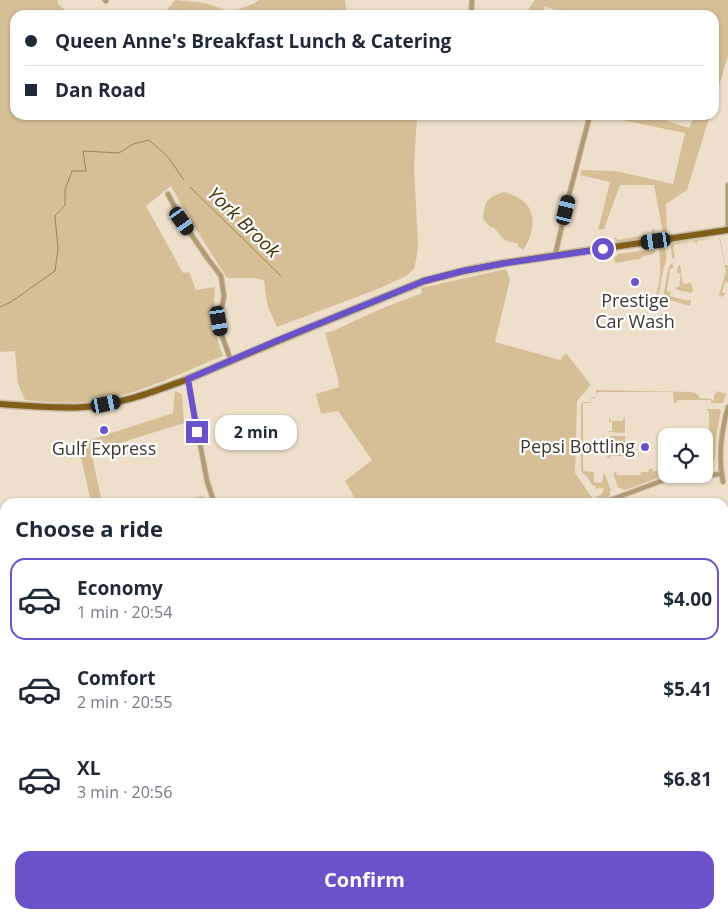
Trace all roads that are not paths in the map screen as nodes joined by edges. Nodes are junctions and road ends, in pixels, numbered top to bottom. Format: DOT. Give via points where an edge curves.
graph roads {
  1 [pos="589,120"];
  2 [pos="728,185"];
  3 [pos="168,194"];
  4 [pos="728,230"];
  5 [pos="555,256"];
  6 [pos="231,361"];
  7 [pos="188,379"];
  8 [pos="0,404"];
  9 [pos="728,407"];
  10 [pos="721,474"];
  11 [pos="723,482"];
  12 [pos="213,498"];
  13 [pos="615,498"];
  1 -- 5 [label="street"];
  2 -- 4 [label="street"];
  3 -- 6 [label="street" via="182,221 221,276 224,296 219,321"];
  4 -- 5 [label="main road"];
  5 -- 6 [label="main road" via="463,271 424,281"];
  6 -- 7 [label="main road"];
  7 -- 8 [label="main road" via="141,395 85,407"];
  7 -- 12 [label="street"];
  9 -- 10 [label="street" via="721,443"];
  10 -- 11 [label="street"];
  10 -- 13 [label="street" via="670,479"];
}
